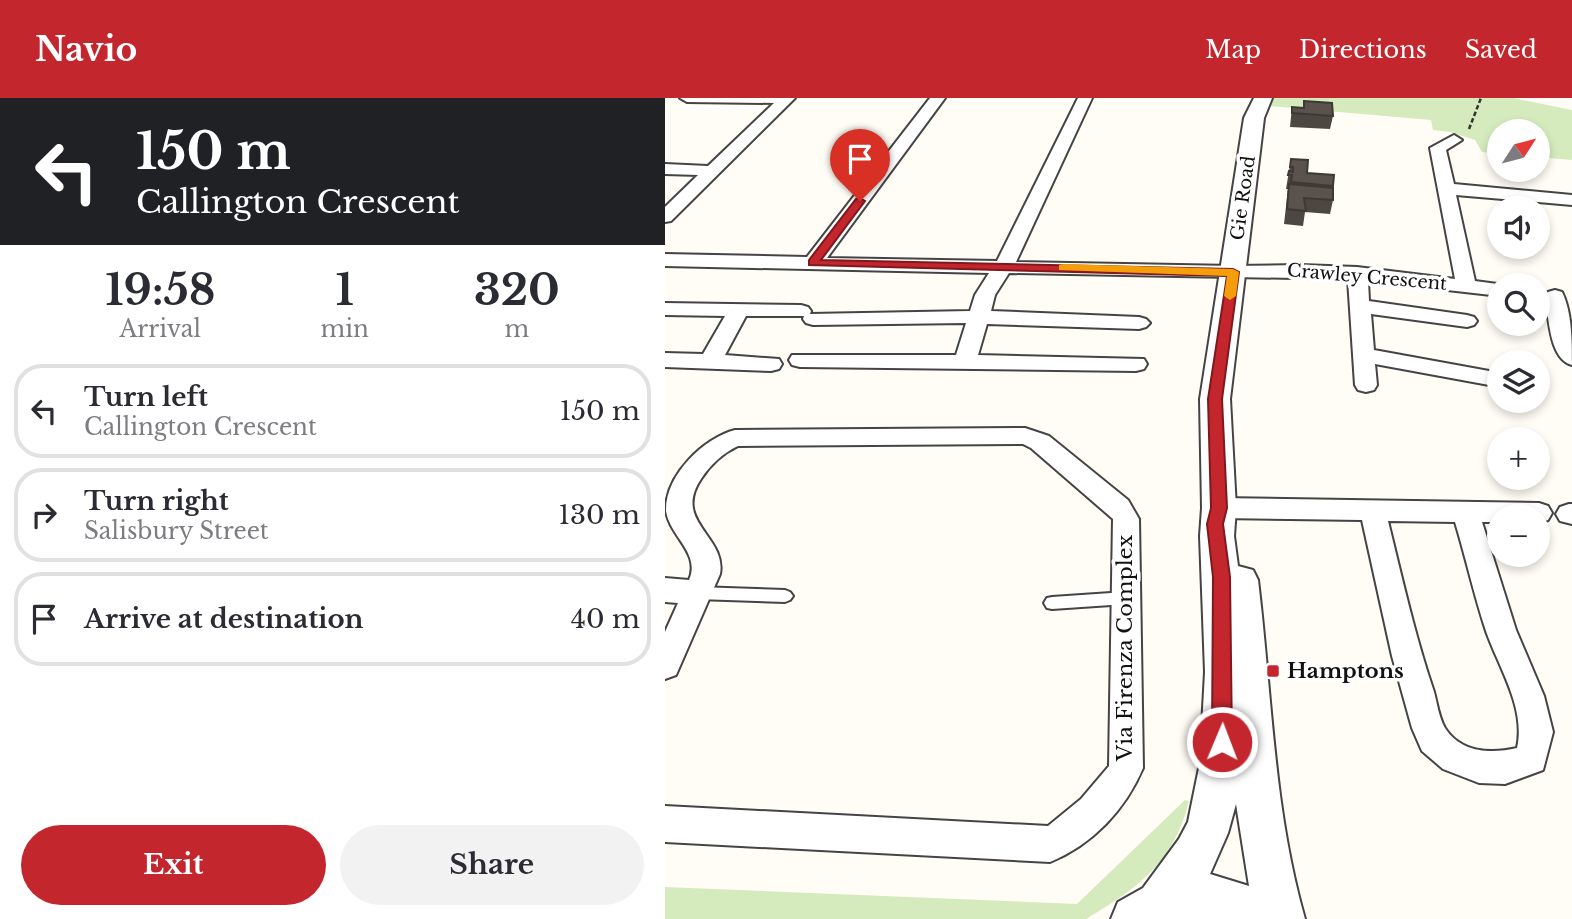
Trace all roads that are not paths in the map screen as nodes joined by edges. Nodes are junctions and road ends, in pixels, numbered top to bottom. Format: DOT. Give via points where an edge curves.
graph roads {
  1 [pos="687,98"];
  2 [pos="938,98"];
  3 [pos="1084,98"];
  4 [pos="1263,98"];
  5 [pos="788,99"];
  6 [pos="1454,140"];
  7 [pos="665,169"];
  8 [pos="713,170"];
  9 [pos="1447,189"];
  10 [pos="1572,200"];
  11 [pos="665,218"];
  12 [pos="665,260"];
  13 [pos="1005,262"];
  14 [pos="813,263"];
  15 [pos="966,265"];
  16 [pos="1234,266"];
  17 [pos="1357,273"];
  18 [pos="1467,286"];
  19 [pos="1487,288"];
  20 [pos="1555,296"];
  21 [pos="1360,306"];
  22 [pos="665,309"];
  23 [pos="739,310"];
  24 [pos="979,317"];
  25 [pos="1467,321"];
  26 [pos="1139,323"];
  27 [pos="1363,355"];
  28 [pos="1572,358"];
  29 [pos="665,360"];
  30 [pos="800,360"];
  31 [pos="710,361"];
  32 [pos="965,362"];
  33 [pos="771,363"];
  34 [pos="1136,364"];
  35 [pos="1487,378"];
  36 [pos="1366,385"];
  37 [pos="1219,508"];
  38 [pos="1373,511"];
  39 [pos="1466,513"];
  40 [pos="1487,513"];
  41 [pos="665,590"];
  42 [pos="697,593"];
  43 [pos="785,596"];
  44 [pos="1126,598"];
  45 [pos="1052,603"];
  46 [pos="665,665"];
  47 [pos="665,824"];
  48 [pos="1147,911"];
  49 [pos="1262,919"];
  50 [pos="1281,919"];
  1 -- 5 [label="street"];
  2 -- 14 [label="street"];
  3 -- 13 [label="street"];
  4 -- 16 [label="street, Gie Road" via="1254,118"];
  5 -- 8 [label="street"];
  6 -- 9 [label="street, Crawley Crescent" via="1438,148"];
  7 -- 8 [label="street"];
  8 -- 11 [label="street"];
  9 -- 10 [label="street"];
  9 -- 18 [label="street, Crawley Crescent"];
  12 -- 14 [label="street"];
  13 -- 15 [label="street"];
  13 -- 16 [label="street, Crawley Crescent"];
  13 -- 24 [label="street" via="985,295"];
  14 -- 15 [label="street"];
  16 -- 17 [label="street, Crawley Crescent"];
  16 -- 37 [label="street, Gie Road" via="1215,399"];
  17 -- 18 [label="street, Crawley Crescent"];
  17 -- 21 [label="street"];
  18 -- 19 [label="street, Crawley Crescent"];
  20 -- 28 [label="street"];
  21 -- 25 [label="street"];
  21 -- 27 [label="street"];
  22 -- 23 [label="street"];
  23 -- 24 [label="street"];
  23 -- 31 [label="street"];
  24 -- 26 [label="street"];
  24 -- 32 [label="street"];
  27 -- 35 [label="street"];
  27 -- 36 [label="street"];
  29 -- 31 [label="street"];
  30 -- 32 [label="street"];
  31 -- 33 [label="street"];
  32 -- 34 [label="street"];
  37 -- 38 [label="street"];
  37 -- 48 [label="street, Gie Road" via="1215,524 1223,693 1218,778 1209,822 1196,853 1176,886"];
  37 -- 50 [label="street, Gie Road" via="1233,537 1240,581 1258,797"];
  38 -- 39 [label="street"];
  38 -- 39 [label="street" via="1406,656 1432,738 1461,762 1491,770 1513,768 1531,759 1537,732"];
  39 -- 40 [label="street"];
  41 -- 42 [label="street"];
  42 -- 43 [label="lane"];
  42 -- 44 [label="street, Via Firenza Complex" via="708,570 679,509 682,490 701,459 724,441 744,436 1025,436 1040,442 1119,507 1126,519"];
  42 -- 46 [label="street, Via Firenza Complex"];
  44 -- 45 [label="lane"];
  44 -- 47 [label="street, Via Firenza Complex" via="1126,768 1121,781 1067,837 1050,844"];
  48 -- 49 [label="street" via="1196,896 1236,904"];
}
